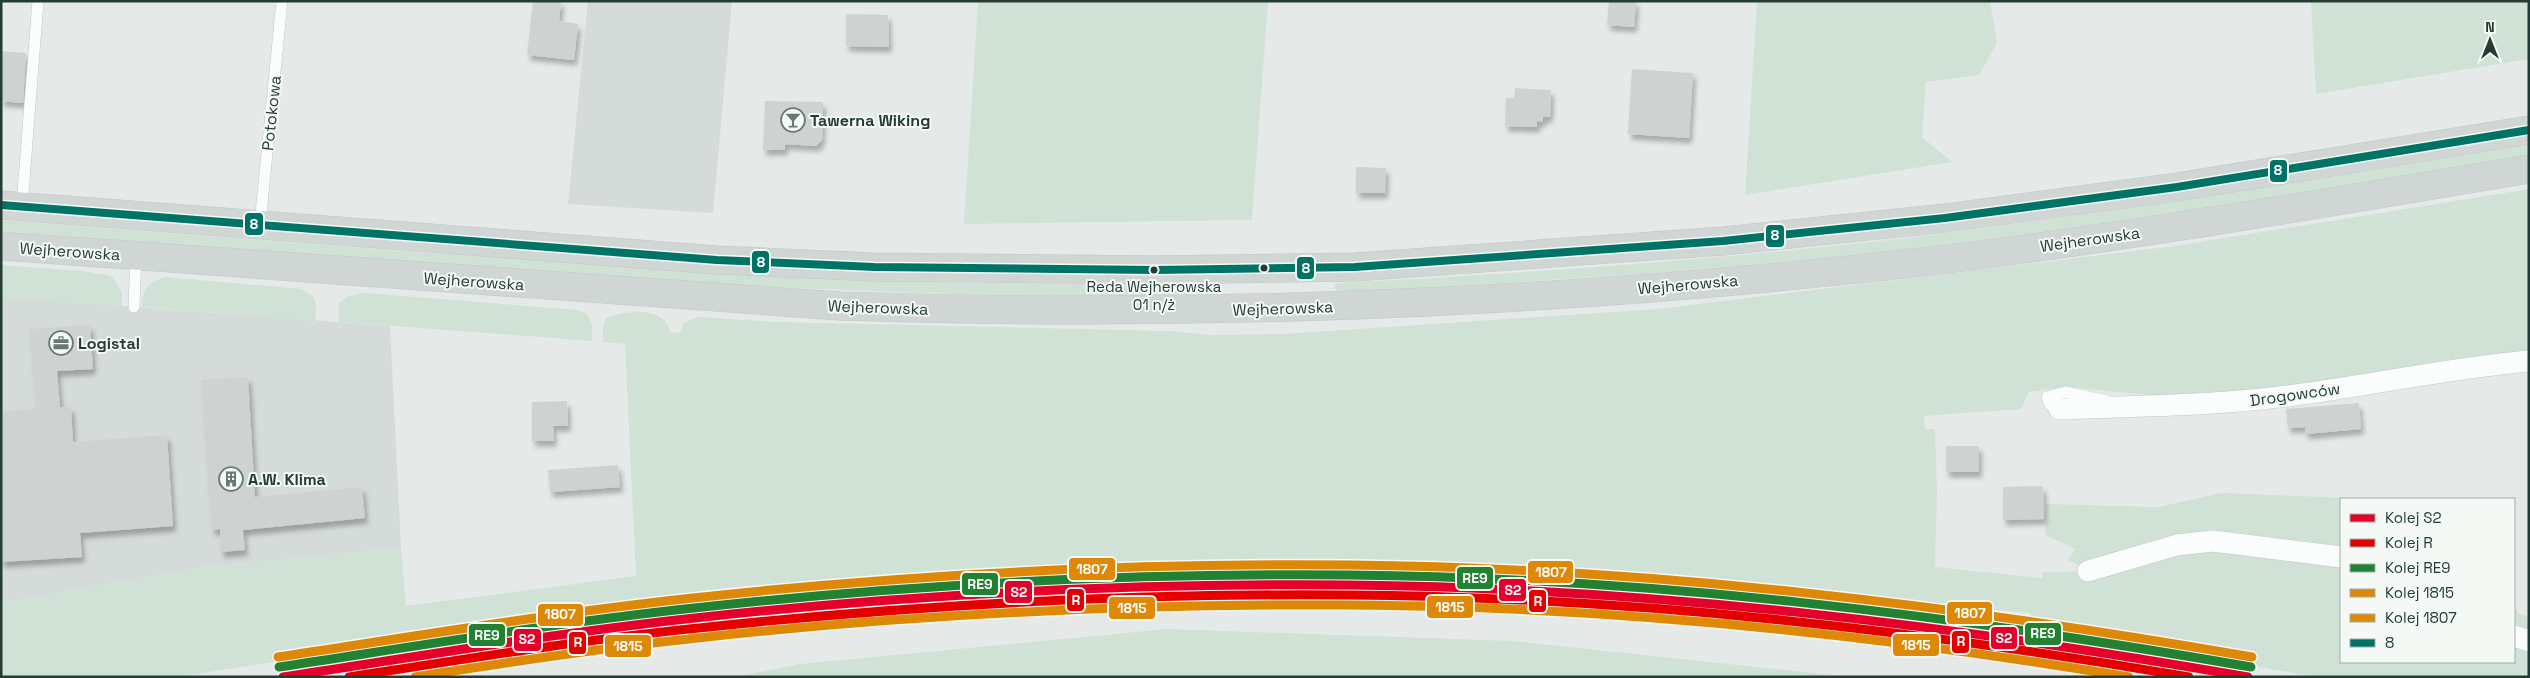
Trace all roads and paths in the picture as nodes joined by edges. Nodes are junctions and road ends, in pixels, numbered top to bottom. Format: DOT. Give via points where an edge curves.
graph roads {
  1 [pos="38,1"];
  2 [pos="282,1"];
  3 [pos="2529,130"];
  4 [pos="2529,170"];
  5 [pos="12,205"];
  6 [pos="260,224"];
  7 [pos="1,246"];
  8 [pos="136,256"];
  9 [pos="1282,269"];
  10 [pos="134,307"];
  11 [pos="1284,309"];
  12 [pos="2529,361"];
  13 [pos="2059,408"];
  14 [pos="2340,557"];
  15 [pos="2088,571"];
  16 [pos="2515,636"];
  17 [pos="2529,641"];
  1 -- 5 [label="lane"];
  2 -- 6 [label="lane, Potokowa"];
  3 -- 9 [label="main road" via="2177,187 1819,233 1440,263"];
  4 -- 11 [label="main road, Wejherowska" via="2181,226 1933,260 1516,298"];
  5 -- 6 [label="main road"];
  6 -- 9 [label="main road" via="717,260 874,267"];
  7 -- 8 [label="main road, Wejherowska"];
  8 -- 10 [label="lane"];
  8 -- 11 [label="main road, Wejherowska" via="840,306 976,310"];
  9 -- 11 [label="main road"];
  12 -- 13 [label="street, Drogowców" via="2219,403"];
  14 -- 15 [label="street" via="2213,541 2177,545"];
  16 -- 17 [label="street"];
}
